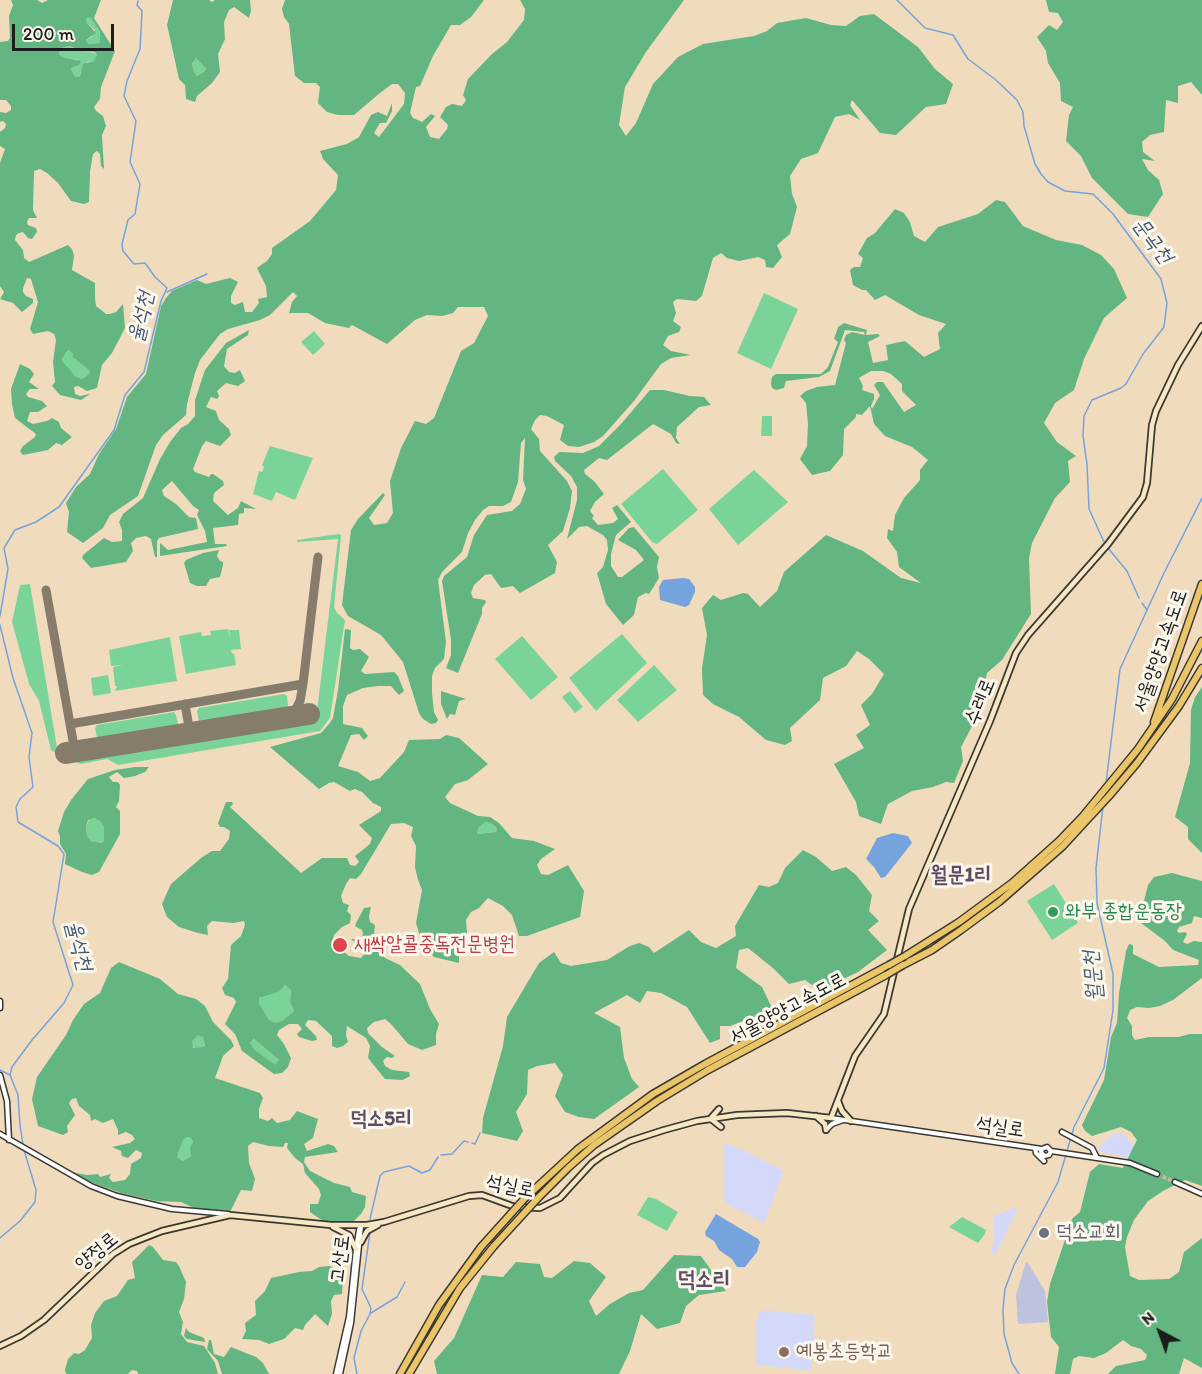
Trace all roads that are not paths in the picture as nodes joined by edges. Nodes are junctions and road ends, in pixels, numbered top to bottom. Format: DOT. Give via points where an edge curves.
graph roads {
  1 [pos="1202,326"];
  2 [pos="1202,584"];
  3 [pos="1202,641"];
  4 [pos="1202,666"];
  5 [pos="1151,730"];
  6 [pos="715,1063"];
  7 [pos="707,1067"];
  8 [pos="0,1076"];
  9 [pos="837,1100"];
  10 [pos="719,1109"];
  11 [pos="813,1115"];
  12 [pos="831,1118"];
  13 [pos="711,1119"];
  14 [pos="844,1120"];
  15 [pos="851,1121"];
  16 [pos="721,1127"];
  17 [pos="826,1130"];
  18 [pos="1064,1132"];
  19 [pos="0,1134"];
  20 [pos="11,1142"];
  21 [pos="1034,1148"];
  22 [pos="1096,1156"];
  23 [pos="1044,1161"];
  24 [pos="1157,1174"];
  25 [pos="1175,1182"];
  26 [pos="1202,1194"];
  27 [pos="213,1213"];
  28 [pos="230,1215"];
  29 [pos="215,1219"];
  30 [pos="384,1222"];
  31 [pos="331,1225"];
  32 [pos="361,1225"];
  33 [pos="361,1242"];
  34 [pos="356,1249"];
  35 [pos="0,1347"];
  36 [pos="336,1374"];
  37 [pos="340,1374"];
  38 [pos="400,1374"];
  39 [pos="409,1374"];
  1 -- 9 [label="main road, 수레로" via="1156,411 1143,497 1017,653 909,909 884,1014 855,1056"];
  2 -- 5 [label="highway, 서울양양고속도로"];
  3 -- 5 [label="highway, 서울양양고속도로"];
  4 -- 6 [label="highway, 서울양양고속도로, bridge" via="1179,706 1137,763 1080,828 989,909 932,950"];
  5 -- 6 [label="highway, 서울양양고속도로, bridge" via="1083,816 1012,883 905,956"];
  6 -- 7 [label="highway, 서울양양고속도로"];
  7 -- 38 [label="highway, 서울양양고속도로, bridge" via="653,1094 622,1116 578,1149 525,1198 481,1247 439,1305"];
  7 -- 39 [label="highway, 서울양양고속도로, bridge" via="622,1124 538,1198 460,1288"];
  8 -- 20 [label="street"];
  9 -- 12 [label="main road, 수레로"];
  9 -- 15 [label="main road"];
  10 -- 13 [label="main road"];
  11 -- 12 [label="main road, 석실로"];
  11 -- 13 [label="main road, 석실로" via="759,1113"];
  11 -- 17 [label="main road"];
  12 -- 14 [label="street, 석실로"];
  13 -- 16 [label="main road"];
  13 -- 30 [label="main road, 석실로" via="664,1130 615,1148 592,1164 560,1198 540,1209 469,1196"];
  14 -- 15 [label="street, 석실로"];
  14 -- 17 [label="street"];
  15 -- 21 [label="street, 석실로"];
  18 -- 22 [label="street" via="1084,1142"];
  19 -- 20 [label="street, 석실로"];
  20 -- 27 [label="street, 석실로" via="117,1196 172,1209"];
  21 -- 22 [label="street, 석실로"];
  21 -- 23 [label="street"];
  22 -- 24 [label="street"];
  25 -- 26 [label="street"];
  27 -- 28 [label="street, 석실로"];
  27 -- 29 [label="main road"];
  28 -- 29 [label="main road, 양정로"];
  28 -- 31 [label="main road, 석실로"];
  29 -- 35 [label="main road, 양정로" via="162,1231 129,1244 113,1254 44,1320"];
  30 -- 32 [label="main road, 석실로"];
  30 -- 33 [label="main road" via="367,1231"];
  31 -- 32 [label="main road, 석실로"];
  31 -- 34 [label="main road" via="349,1235"];
  32 -- 33 [label="street, 고산로"];
  32 -- 34 [label="street, 고산로"];
  33 -- 37 [label="street, 고산로"];
  34 -- 36 [label="street, 고산로" via="349,1317"];
}
